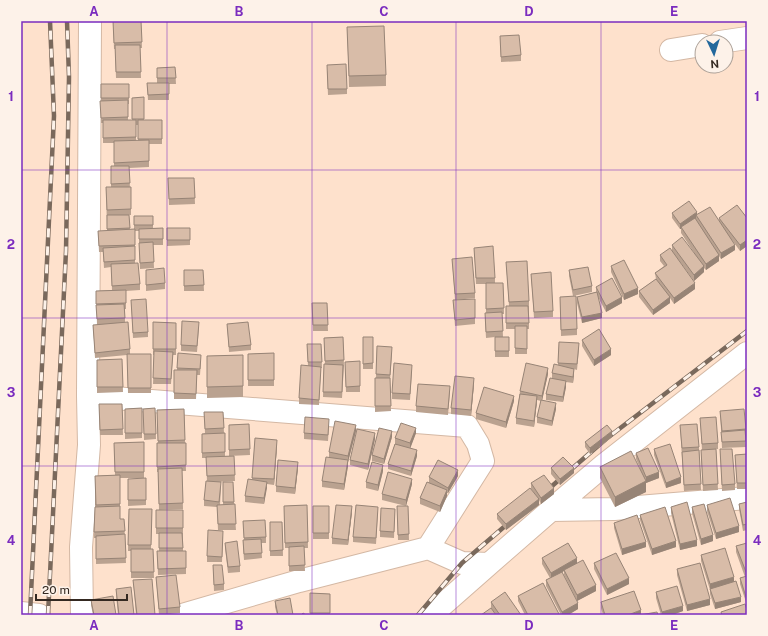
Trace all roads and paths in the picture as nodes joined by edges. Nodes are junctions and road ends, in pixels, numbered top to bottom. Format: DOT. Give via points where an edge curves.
graph roads {
  1 [pos="90,21"];
  2 [pos="747,38"];
  3 [pos="734,40"];
  4 [pos="694,46"];
  5 [pos="671,50"];
  6 [pos="747,353"];
  7 [pos="88,396"];
  8 [pos="747,498"];
  9 [pos="551,510"];
  10 [pos="428,548"];
  11 [pos="488,564"];
  12 [pos="21,613"];
  13 [pos="39,615"];
  14 [pos="82,615"];
  15 [pos="182,615"];
  16 [pos="431,615"];
  1 -- 7 [label="street"];
  2 -- 3 [label="street"];
  4 -- 5 [label="street"];
  6 -- 9 [label="street"];
  7 -- 10 [label="street" via="467,426 478,444 483,461"];
  7 -- 14 [label="street" via="89,445 80,554"];
  8 -- 9 [label="street" via="614,509"];
  9 -- 11 [label="street"];
  10 -- 11 [label="street" via="462,563"];
  10 -- 15 [label="street" via="299,581"];
  11 -- 16 [label="street"];
  12 -- 13 [label="street"];
}
